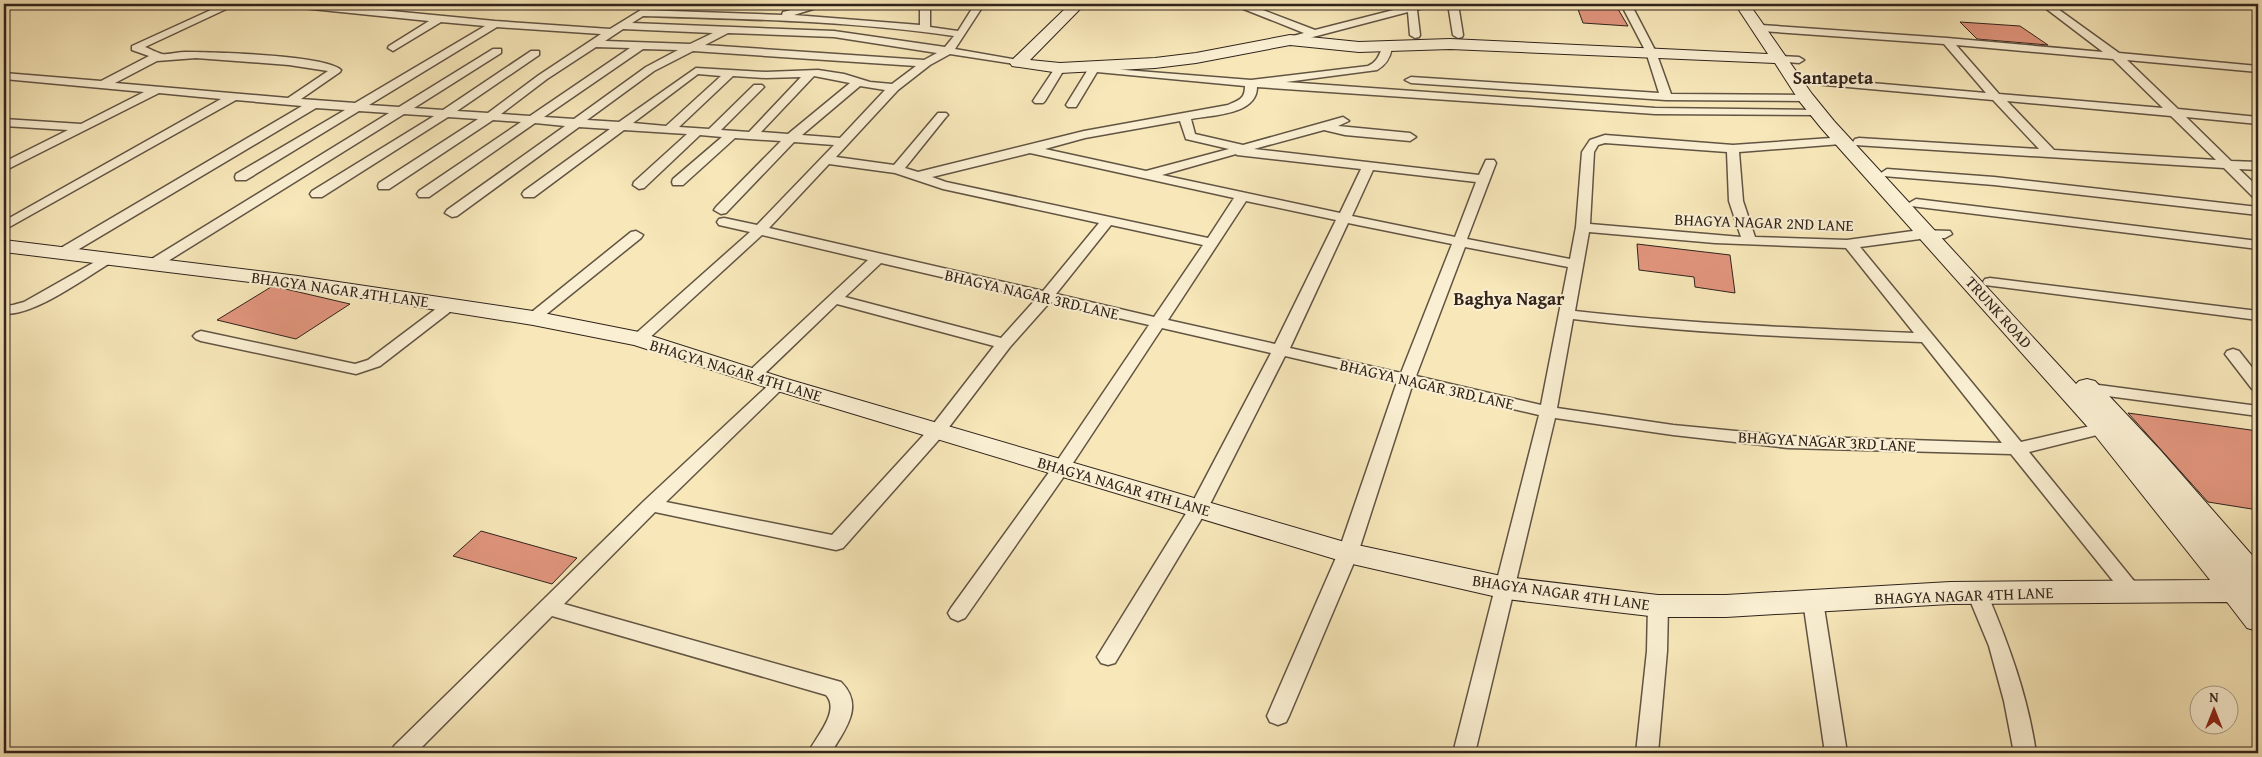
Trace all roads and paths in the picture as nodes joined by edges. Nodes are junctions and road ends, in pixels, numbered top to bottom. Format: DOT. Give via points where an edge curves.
graph roads {
  1 [pos="10,4"];
  2 [pos="232,4"];
  3 [pos="292,4"];
  4 [pos="824,4"];
  5 [pos="925,4"];
  6 [pos="1078,4"];
  7 [pos="1427,4"];
  8 [pos="1453,4"];
  9 [pos="1626,4"];
  10 [pos="1742,4"];
  11 [pos="1755,4"];
  12 [pos="2045,4"];
  13 [pos="4,6"];
  14 [pos="978,6"];
  15 [pos="1244,6"];
  16 [pos="1412,8"];
  17 [pos="745,16"];
  18 [pos="775,17"];
  19 [pos="440,18"];
  20 [pos="816,20"];
  21 [pos="495,24"];
  22 [pos="620,26"];
  23 [pos="924,27"];
  24 [pos="1769,28"];
  25 [pos="727,30"];
  26 [pos="611,32"];
  27 [pos="797,32"];
  28 [pos="960,34"];
  29 [pos="1316,34"];
  30 [pos="1414,35"];
  31 [pos="1458,35"];
  32 [pos="1290,40"];
  33 [pos="1947,41"];
  34 [pos="594,44"];
  35 [pos="639,47"];
  36 [pos="692,47"];
  37 [pos="393,48"];
  38 [pos="1387,48"];
  39 [pos="948,50"];
  40 [pos="498,51"];
  41 [pos="766,51"];
  42 [pos="1652,52"];
  43 [pos="535,53"];
  44 [pos="154,58"];
  45 [pos="2117,58"];
  46 [pos="1790,60"];
  47 [pos="926,63"];
  48 [pos="1018,63"];
  49 [pos="1060,68"];
  50 [pos="1092,69"];
  51 [pos="2258,69"];
  52 [pos="811,73"];
  53 [pos="732,74"];
  54 [pos="4,76"];
  55 [pos="1411,80"];
  56 [pos="857,83"];
  57 [pos="1251,83"];
  58 [pos="102,85"];
  59 [pos="758,87"];
  60 [pos="894,88"];
  61 [pos="159,89"];
  62 [pos="235,96"];
  63 [pos="1666,97"];
  64 [pos="1813,97"];
  65 [pos="1996,97"];
  66 [pos="291,101"];
  67 [pos="1039,101"];
  68 [pos="314,104"];
  69 [pos="1072,105"];
  70 [pos="358,108"];
  71 [pos="402,111"];
  72 [pos="2175,112"];
  73 [pos="445,114"];
  74 [pos="942,115"];
  75 [pos="490,117"];
  76 [pos="1185,118"];
  77 [pos="533,120"];
  78 [pos="2258,120"];
  79 [pos="1342,121"];
  80 [pos="5,122"];
  81 [pos="577,123"];
  82 [pos="621,126"];
  83 [pos="1324,126"];
  84 [pos="80,127"];
  85 [pos="668,130"];
  86 [pos="696,132"];
  87 [pos="711,133"];
  88 [pos="732,134"];
  89 [pos="751,136"];
  90 [pos="1410,137"];
  91 [pos="790,138"];
  92 [pos="1850,141"];
  93 [pos="844,142"];
  94 [pos="1031,149"];
  95 [pos="1734,149"];
  96 [pos="1241,150"];
  97 [pos="2050,153"];
  98 [pos="828,160"];
  99 [pos="2226,164"];
  100 [pos="1369,166"];
  101 [pos="2258,166"];
  102 [pos="4,167"];
  103 [pos="898,169"];
  104 [pos="1887,173"];
  105 [pos="1147,175"];
  106 [pos="918,176"];
  107 [pos="241,177"];
  108 [pos="678,182"];
  109 [pos="639,185"];
  110 [pos="384,186"];
  111 [pos="317,194"];
  112 [pos="424,194"];
  113 [pos="529,194"];
  114 [pos="2258,194"];
  115 [pos="1242,197"];
  116 [pos="1916,203"];
  117 [pos="2258,211"];
  118 [pos="452,212"];
  119 [pos="1342,217"];
  120 [pos="1107,221"];
  121 [pos="4,226"];
  122 [pos="1582,227"];
  123 [pos="761,229"];
  124 [pos="1935,234"];
  125 [pos="636,235"];
  126 [pos="1749,241"];
  127 [pos="1212,242"];
  128 [pos="1459,243"];
  129 [pos="1850,244"];
  130 [pos="4,246"];
  131 [pos="2258,246"];
  132 [pos="64,252"];
  133 [pos="107,258"];
  134 [pos="878,258"];
  135 [pos="155,263"];
  136 [pos="1576,264"];
  137 [pos="1990,282"];
  138 [pos="1046,297"];
  139 [pos="834,299"];
  140 [pos="450,305"];
  141 [pos="4,310"];
  142 [pos="1566,314"];
  143 [pos="2258,316"];
  144 [pos="533,318"];
  145 [pos="1160,323"];
  146 [pos="201,336"];
  147 [pos="1926,338"];
  148 [pos="639,339"];
  149 [pos="1004,344"];
  150 [pos="1280,351"];
  151 [pos="2233,354"];
  152 [pos="753,376"];
  153 [pos="1406,380"];
  154 [pos="779,384"];
  155 [pos="2258,385"];
  156 [pos="2091,390"];
  157 [pos="2258,411"];
  158 [pos="1548,412"];
  159 [pos="2103,428"];
  160 [pos="936,431"];
  161 [pos="2017,450"];
  162 [pos="1061,468"];
  163 [pos="652,505"];
  164 [pos="1199,508"];
  165 [pos="1348,553"];
  166 [pos="2258,581"];
  167 [pos="1506,588"];
  168 [pos="2133,592"];
  169 [pos="1976,593"];
  170 [pos="2246,594"];
  171 [pos="1813,601"];
  172 [pos="1658,606"];
  173 [pos="548,608"];
  174 [pos="958,613"];
  175 [pos="2258,620"];
  176 [pos="1108,657"];
  177 [pos="1278,716"];
  178 [pos="402,753"];
  179 [pos="819,753"];
  180 [pos="1464,753"];
  181 [pos="1646,753"];
  182 [pos="1836,753"];
  183 [pos="2025,753"];
  1 -- 13 [label="street"];
  2 -- 44 [label="street" via="136,48 155,54"];
  3 -- 19 [label="street"];
  4 -- 18 [label="street"];
  5 -- 23 [label="street"];
  6 -- 48 [label="main road"];
  7 -- 16 [label="street"];
  8 -- 31 [label="street"];
  9 -- 42 [label="street"];
  10 -- 24 [label="main road, TRUNK ROAD"];
  11 -- 24 [label="main road"];
  12 -- 45 [label="street"];
  14 -- 28 [label="street"];
  15 -- 29 [label="street"];
  16 -- 29 [label="street"];
  16 -- 30 [label="street"];
  17 -- 18 [label="street"];
  17 -- 22 [label="street" via="651,12 641,13"];
  17 -- 25 [label="street"];
  18 -- 20 [label="street"];
  19 -- 21 [label="street"];
  19 -- 37 [label="street"];
  20 -- 23 [label="street"];
  20 -- 27 [label="street"];
  21 -- 26 [label="street"];
  21 -- 70 [label="street"];
  22 -- 25 [label="street"];
  22 -- 26 [label="street"];
  23 -- 28 [label="street"];
  24 -- 33 [label="street"];
  24 -- 46 [label="main road, TRUNK ROAD"];
  25 -- 27 [label="street"];
  25 -- 36 [label="street"];
  26 -- 34 [label="street"];
  27 -- 39 [label="street" via="870,38"];
  27 -- 41 [label="street"];
  28 -- 39 [label="street"];
  29 -- 32 [label="street"];
  32 -- 38 [label="main road"];
  32 -- 50 [label="main road" via="1196,58"];
  33 -- 45 [label="street"];
  33 -- 65 [label="street"];
  34 -- 35 [label="street"];
  34 -- 75 [label="street"];
  35 -- 36 [label="street"];
  35 -- 77 [label="street"];
  36 -- 41 [label="street"];
  36 -- 81 [label="street" via="650,69"];
  38 -- 42 [label="main road" via="1450,44"];
  38 -- 57 [label="street" via="1381,64 1369,69"];
  39 -- 47 [label="street"];
  39 -- 48 [label="street"];
  40 -- 71 [label="street"];
  41 -- 47 [label="street"];
  41 -- 53 [label="street"];
  42 -- 46 [label="main road"];
  42 -- 63 [label="street"];
  43 -- 73 [label="street"];
  44 -- 58 [label="street"];
  44 -- 66 [label="street" via="185,55 242,58 326,66 336,70"];
  45 -- 51 [label="street"];
  45 -- 72 [label="street"];
  46 -- 64 [label="main road, TRUNK ROAD"];
  47 -- 60 [label="street"];
  48 -- 49 [label="main road"];
  49 -- 50 [label="main road"];
  49 -- 67 [label="street"];
  50 -- 57 [label="street"];
  50 -- 69 [label="street"];
  52 -- 53 [label="street"];
  52 -- 56 [label="street" via="844,77"];
  52 -- 89 [label="street"];
  53 -- 82 [label="street" via="694,73"];
  53 -- 85 [label="street"];
  54 -- 58 [label="street"];
  55 -- 63 [label="street"];
  56 -- 60 [label="street"];
  56 -- 91 [label="street"];
  57 -- 64 [label="street" via="1655,111"];
  57 -- 76 [label="street" via="1251,93 1241,105"];
  58 -- 61 [label="street"];
  59 -- 87 [label="street"];
  60 -- 93 [label="street"];
  61 -- 62 [label="street"];
  61 -- 84 [label="street"];
  62 -- 66 [label="street"];
  62 -- 121 [label="street"];
  63 -- 64 [label="street"];
  64 -- 65 [label="street"];
  64 -- 92 [label="main road, TRUNK ROAD"];
  64 -- 92 [label="main road"];
  65 -- 72 [label="street"];
  65 -- 97 [label="street"];
  66 -- 68 [label="street"];
  68 -- 70 [label="street"];
  68 -- 132 [label="street"];
  70 -- 71 [label="street"];
  70 -- 107 [label="street"];
  71 -- 73 [label="street"];
  71 -- 135 [label="street"];
  72 -- 78 [label="street"];
  72 -- 99 [label="street"];
  73 -- 75 [label="street"];
  73 -- 111 [label="street"];
  74 -- 103 [label="street"];
  75 -- 77 [label="street"];
  75 -- 110 [label="street"];
  76 -- 94 [label="street" via="1102,131"];
  76 -- 96 [label="street" via="1190,136"];
  77 -- 81 [label="street"];
  77 -- 112 [label="street"];
  79 -- 83 [label="street"];
  80 -- 84 [label="street"];
  81 -- 82 [label="street"];
  81 -- 118 [label="street"];
  82 -- 85 [label="street"];
  82 -- 113 [label="street"];
  83 -- 90 [label="street"];
  83 -- 96 [label="street"];
  84 -- 102 [label="street"];
  85 -- 86 [label="street"];
  86 -- 87 [label="street"];
  86 -- 109 [label="street"];
  87 -- 88 [label="street"];
  88 -- 89 [label="street"];
  88 -- 108 [label="street"];
  89 -- 91 [label="street"];
  91 -- 93 [label="street"];
  91 -- 123 [label="street, BHAGYA NAGAR 3RD LANE" via="722,216"];
  92 -- 95 [label="street"];
  92 -- 97 [label="street"];
  92 -- 104 [label="main road"];
  92 -- 124 [label="main road, TRUNK ROAD"];
  93 -- 98 [label="street"];
  94 -- 105 [label="street"];
  94 -- 106 [label="street"];
  95 -- 122 [label="street" via="1605,139 1594,142 1588,152"];
  95 -- 126 [label="street" via="1736,201"];
  96 -- 100 [label="street"];
  96 -- 105 [label="street"];
  97 -- 99 [label="street"];
  98 -- 103 [label="street"];
  98 -- 123 [label="street"];
  99 -- 101 [label="street"];
  99 -- 114 [label="street"];
  100 -- 119 [label="street"];
  100 -- 128 [label="street" via="1487,171"];
  103 -- 106 [label="street"];
  104 -- 116 [label="main road"];
  104 -- 117 [label="street" via="1994,181"];
  105 -- 115 [label="street"];
  106 -- 120 [label="street" via="944,185"];
  115 -- 119 [label="street"];
  115 -- 127 [label="street"];
  116 -- 124 [label="main road"];
  116 -- 131 [label="street"];
  119 -- 128 [label="street"];
  119 -- 150 [label="street"];
  120 -- 127 [label="street"];
  120 -- 138 [label="street"];
  122 -- 126 [label="street, BHAGYA NAGAR 2ND LANE" via="1657,236"];
  122 -- 136 [label="street"];
  123 -- 134 [label="street, BHAGYA NAGAR 3RD LANE"];
  123 -- 148 [label="street"];
  124 -- 129 [label="street, BHAGYA NAGAR 2ND LANE"];
  124 -- 137 [label="main road"];
  124 -- 159 [label="main road, TRUNK ROAD"];
  125 -- 144 [label="street"];
  126 -- 129 [label="street, BHAGYA NAGAR 2ND LANE"];
  127 -- 145 [label="street"];
  128 -- 136 [label="street"];
  128 -- 153 [label="street"];
  129 -- 147 [label="street"];
  130 -- 132 [label="main road, BHAGYA NAGAR 4TH LANE"];
  132 -- 133 [label="main road, BHAGYA NAGAR 4TH LANE"];
  133 -- 135 [label="main road, BHAGYA NAGAR 4TH LANE"];
  133 -- 141 [label="street" via="29,305"];
  134 -- 138 [label="street, BHAGYA NAGAR 3RD LANE"];
  134 -- 139 [label="street"];
  135 -- 140 [label="main road, BHAGYA NAGAR 4TH LANE"];
  136 -- 142 [label="street"];
  137 -- 143 [label="street"];
  137 -- 156 [label="main road"];
  138 -- 145 [label="street, BHAGYA NAGAR 3RD LANE"];
  138 -- 149 [label="street"];
  139 -- 149 [label="street"];
  139 -- 152 [label="street"];
  140 -- 144 [label="main road, BHAGYA NAGAR 4TH LANE"];
  140 -- 146 [label="street" via="374,363 356,369"];
  142 -- 147 [label="street" via="1730,330"];
  142 -- 158 [label="street"];
  144 -- 148 [label="main road, BHAGYA NAGAR 4TH LANE"];
  145 -- 150 [label="street, BHAGYA NAGAR 3RD LANE"];
  145 -- 162 [label="street"];
  147 -- 161 [label="street"];
  148 -- 152 [label="main road, BHAGYA NAGAR 4TH LANE"];
  149 -- 160 [label="street"];
  150 -- 153 [label="street, BHAGYA NAGAR 3RD LANE"];
  150 -- 164 [label="street"];
  151 -- 155 [label="street"];
  152 -- 154 [label="main road, BHAGYA NAGAR 4TH LANE"];
  153 -- 158 [label="street, BHAGYA NAGAR 3RD LANE"];
  153 -- 165 [label="street"];
  154 -- 160 [label="main road, BHAGYA NAGAR 4TH LANE"];
  154 -- 163 [label="street"];
  156 -- 157 [label="street"];
  156 -- 166 [label="main road"];
  158 -- 161 [label="street, BHAGYA NAGAR 3RD LANE" via="1788,442"];
  158 -- 167 [label="street"];
  159 -- 161 [label="street, BHAGYA NAGAR 3RD LANE"];
  159 -- 170 [label="main road, TRUNK ROAD"];
  160 -- 162 [label="main road, BHAGYA NAGAR 4TH LANE"];
  160 -- 163 [label="street" via="836,543"];
  161 -- 168 [label="street"];
  162 -- 164 [label="main road, BHAGYA NAGAR 4TH LANE"];
  162 -- 174 [label="street"];
  163 -- 173 [label="street"];
  164 -- 165 [label="main road, BHAGYA NAGAR 4TH LANE"];
  164 -- 176 [label="street"];
  165 -- 167 [label="main road, BHAGYA NAGAR 4TH LANE"];
  165 -- 177 [label="street"];
  167 -- 172 [label="main road, BHAGYA NAGAR 4TH LANE"];
  167 -- 180 [label="street"];
  168 -- 169 [label="main road, BHAGYA NAGAR 4TH LANE"];
  168 -- 170 [label="main road, BHAGYA NAGAR 4TH LANE"];
  169 -- 171 [label="main road, BHAGYA NAGAR 4TH LANE"];
  169 -- 183 [label="street" via="1999,646 2015,701"];
  170 -- 175 [label="main road, TRUNK ROAD"];
  171 -- 172 [label="main road, BHAGYA NAGAR 4TH LANE"];
  171 -- 182 [label="street"];
  172 -- 181 [label="street" via="1657,651"];
  173 -- 178 [label="street"];
  173 -- 179 [label="street" via="834,688 842,694 842,711"];
}
